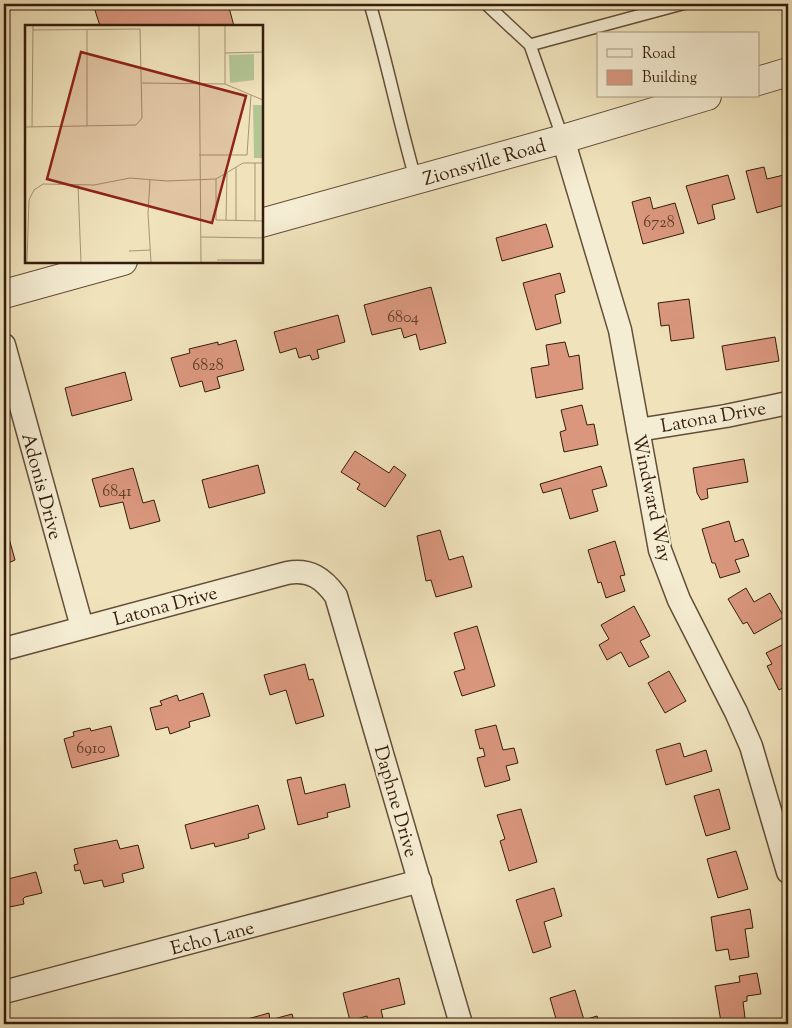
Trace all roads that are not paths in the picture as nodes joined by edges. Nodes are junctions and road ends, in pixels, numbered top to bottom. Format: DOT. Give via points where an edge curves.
graph roads {
  1 [pos="370,4"];
  2 [pos="486,4"];
  3 [pos="682,4"];
  4 [pos="530,45"];
  5 [pos="788,72"];
  6 [pos="760,80"];
  7 [pos="700,98"];
  8 [pos="563,140"];
  9 [pos="416,180"];
  10 [pos="262,223"];
  11 [pos="119,262"];
  12 [pos="4,294"];
  13 [pos="4,345"];
  14 [pos="788,403"];
  15 [pos="638,430"];
  16 [pos="325,581"];
  17 [pos="82,627"];
  18 [pos="4,649"];
  19 [pos="783,839"];
  20 [pos="788,872"];
  21 [pos="420,881"];
  22 [pos="4,992"];
  23 [pos="462,1024"];
  1 -- 9 [label="lane"];
  2 -- 4 [label="lane"];
  3 -- 4 [label="lane"];
  4 -- 8 [label="lane"];
  5 -- 6 [label="street"];
  7 -- 8 [label="street, Zionsville Road"];
  8 -- 9 [label="street, Zionsville Road"];
  8 -- 15 [label="street, Windward Way" via="620,330"];
  9 -- 10 [label="street, Zionsville Road"];
  11 -- 12 [label="street"];
  13 -- 17 [label="street, Adonis Drive"];
  14 -- 15 [label="street, Latona Drive"];
  15 -- 19 [label="street, Windward Way" via="660,550 679,600 751,746"];
  16 -- 17 [label="street, Latona Drive" via="305,572 287,573"];
  16 -- 21 [label="street, Daphne Drive" via="336,596"];
  17 -- 18 [label="street, Latona Drive"];
  19 -- 20 [label="street, Windward Way"];
  21 -- 22 [label="street, Echo Lane"];
  21 -- 23 [label="street, Daphne Drive"];
}
